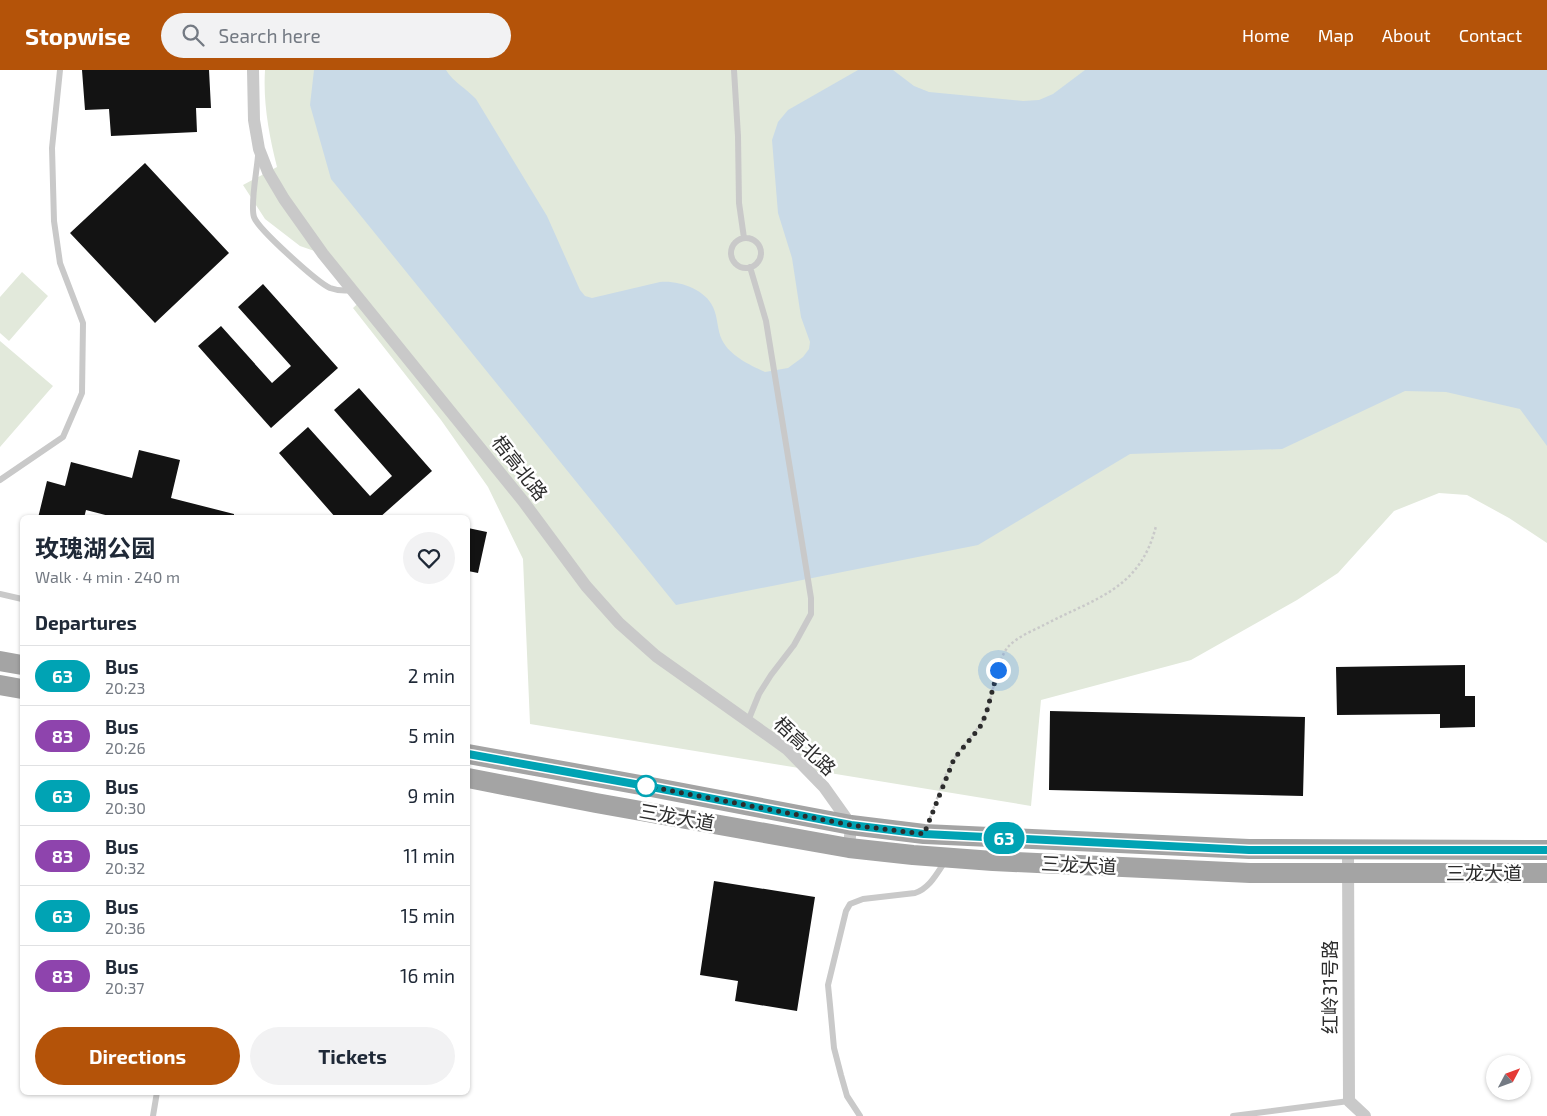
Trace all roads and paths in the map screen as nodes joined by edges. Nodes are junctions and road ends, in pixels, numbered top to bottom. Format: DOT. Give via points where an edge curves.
graph roads {
  1 [pos="60,70"];
  2 [pos="253,70"];
  3 [pos="734,70"];
  4 [pos="259,150"];
  5 [pos="744,238"];
  6 [pos="750,267"];
  7 [pos="353,290"];
  8 [pos="0,480"];
  9 [pos="1156,526"];
  10 [pos="0,594"];
  11 [pos="20,599"];
  12 [pos="0,660"];
  13 [pos="20,665"];
  14 [pos="0,684"];
  15 [pos="20,689"];
  16 [pos="748,721"];
  17 [pos="470,754"];
  18 [pos="470,778"];
  19 [pos="851,825"];
  20 [pos="924,834"];
  21 [pos="849,848"];
  22 [pos="1348,850"];
  23 [pos="1547,850"];
  24 [pos="948,857"];
  25 [pos="1348,873"];
  26 [pos="1547,874"];
  27 [pos="156,1095"];
  28 [pos="1349,1101"];
  29 [pos="153,1116"];
  30 [pos="860,1116"];
  31 [pos="1233,1116"];
  32 [pos="1365,1116"];
  1 -- 8 [label="lane" via="52,148 54,221 60,263 83,323 82,393 63,437"];
  2 -- 4 [label="street, 梧高北路" via="254,120"];
  3 -- 5 [label="lane" via="739,203"];
  4 -- 7 [label="street, 梧高北路" via="284,199"];
  4 -- 7 [label="lane" via="254,218 315,278 329,288"];
  5 -- 6 [label="lane" via="753,240 759,248 760,257"];
  5 -- 6 [label="lane" via="736,242 731,255 736,264"];
  6 -- 16 [label="lane" via="767,331 811,614 794,645 759,694"];
  7 -- 16 [label="street, 梧高北路" via="523,501 586,586 619,623 656,656"];
  9 -- 20 [label="path" via="1147,552 1116,588 1101,599 1029,632 1008,647 1001,658 986,714 980,727 954,759"];
  10 -- 11 [label="lane"];
  12 -- 13 [label="main road"];
  14 -- 15 [label="main road"];
  16 -- 19 [label="street, 梧高北路" via="793,755 824,787"];
  17 -- 19 [label="main road, 三龙大道"];
  18 -- 21 [label="main road, 三龙大道"];
  19 -- 20 [label="main road, 三龙大道"];
  19 -- 21 [label="street"];
  20 -- 22 [label="main road, 三龙大道" via="1249,850"];
  21 -- 24 [label="main road, 三龙大道"];
  22 -- 23 [label="main road, 三龙大道"];
  22 -- 25 [label="street, 红岭31号路"];
  24 -- 25 [label="main road, 三龙大道" via="1240,872"];
  24 -- 30 [label="lane" via="922,890 863,899 850,904 846,911 828,985 834,1048 847,1096"];
  25 -- 26 [label="main road, 三龙大道"];
  25 -- 28 [label="street, 红岭31号路"];
  27 -- 29 [label="lane"];
  28 -- 31 [label="lane"];
  28 -- 32 [label="street"];
}
